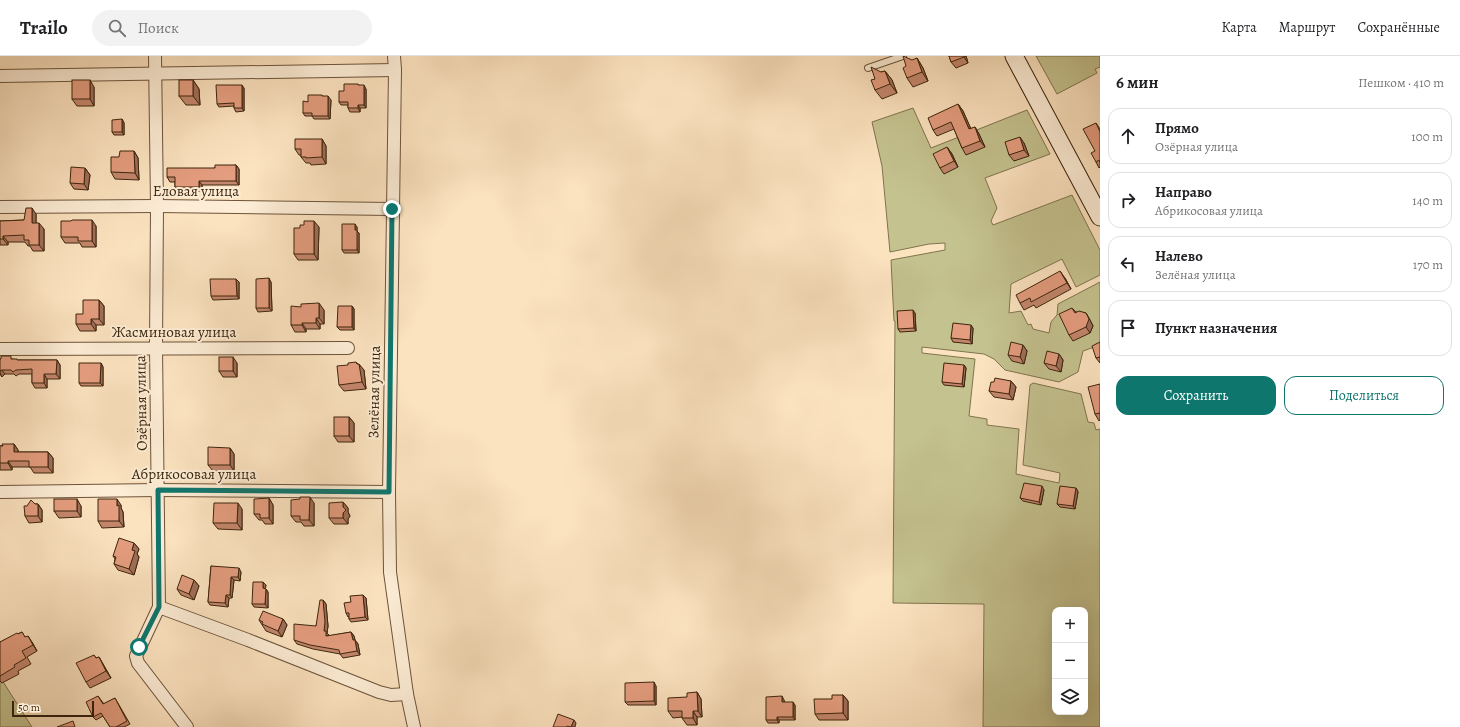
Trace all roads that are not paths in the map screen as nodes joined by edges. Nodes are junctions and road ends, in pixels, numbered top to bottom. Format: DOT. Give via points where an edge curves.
graph roads {
  1 [pos="155,56"];
  2 [pos="394,56"];
  3 [pos="903,56"];
  4 [pos="1014,56"];
  5 [pos="868,68"];
  6 [pos="395,70"];
  7 [pos="155,74"];
  8 [pos="0,76"];
  9 [pos="157,206"];
  10 [pos="0,207"];
  11 [pos="392,209"];
  12 [pos="1100,217"];
  13 [pos="0,348"];
  14 [pos="156,348"];
  15 [pos="348,348"];
  16 [pos="158,490"];
  17 [pos="0,492"];
  18 [pos="389,492"];
  19 [pos="159,607"];
  20 [pos="407,694"];
  21 [pos="187,727"];
  22 [pos="414,727"];
  1 -- 7 [label="street, Озёрная улица"];
  2 -- 6 [label="street, Зелёная улица"];
  3 -- 5 [label="lane"];
  4 -- 12 [label="main road"];
  6 -- 7 [label="street"];
  6 -- 11 [label="street, Зелёная улица"];
  7 -- 8 [label="street"];
  7 -- 9 [label="street, Озёрная улица"];
  9 -- 10 [label="street, Еловая улица"];
  9 -- 11 [label="street, Еловая улица"];
  9 -- 14 [label="street, Озёрная улица"];
  11 -- 18 [label="street, Зелёная улица"];
  13 -- 14 [label="street, Жасминовая улица"];
  14 -- 15 [label="street, Жасминовая улица"];
  14 -- 16 [label="street, Озёрная улица"];
  16 -- 17 [label="street, Абрикосовая улица"];
  16 -- 18 [label="street, Абрикосовая улица"];
  16 -- 19 [label="street, Озёрная улица"];
  18 -- 20 [label="street, Зелёная улица" via="390,572"];
  19 -- 20 [label="street" via="379,692 392,695"];
  19 -- 21 [label="street, Озёрная улица" via="136,656"];
  20 -- 22 [label="street, Зелёная улица"];
}
